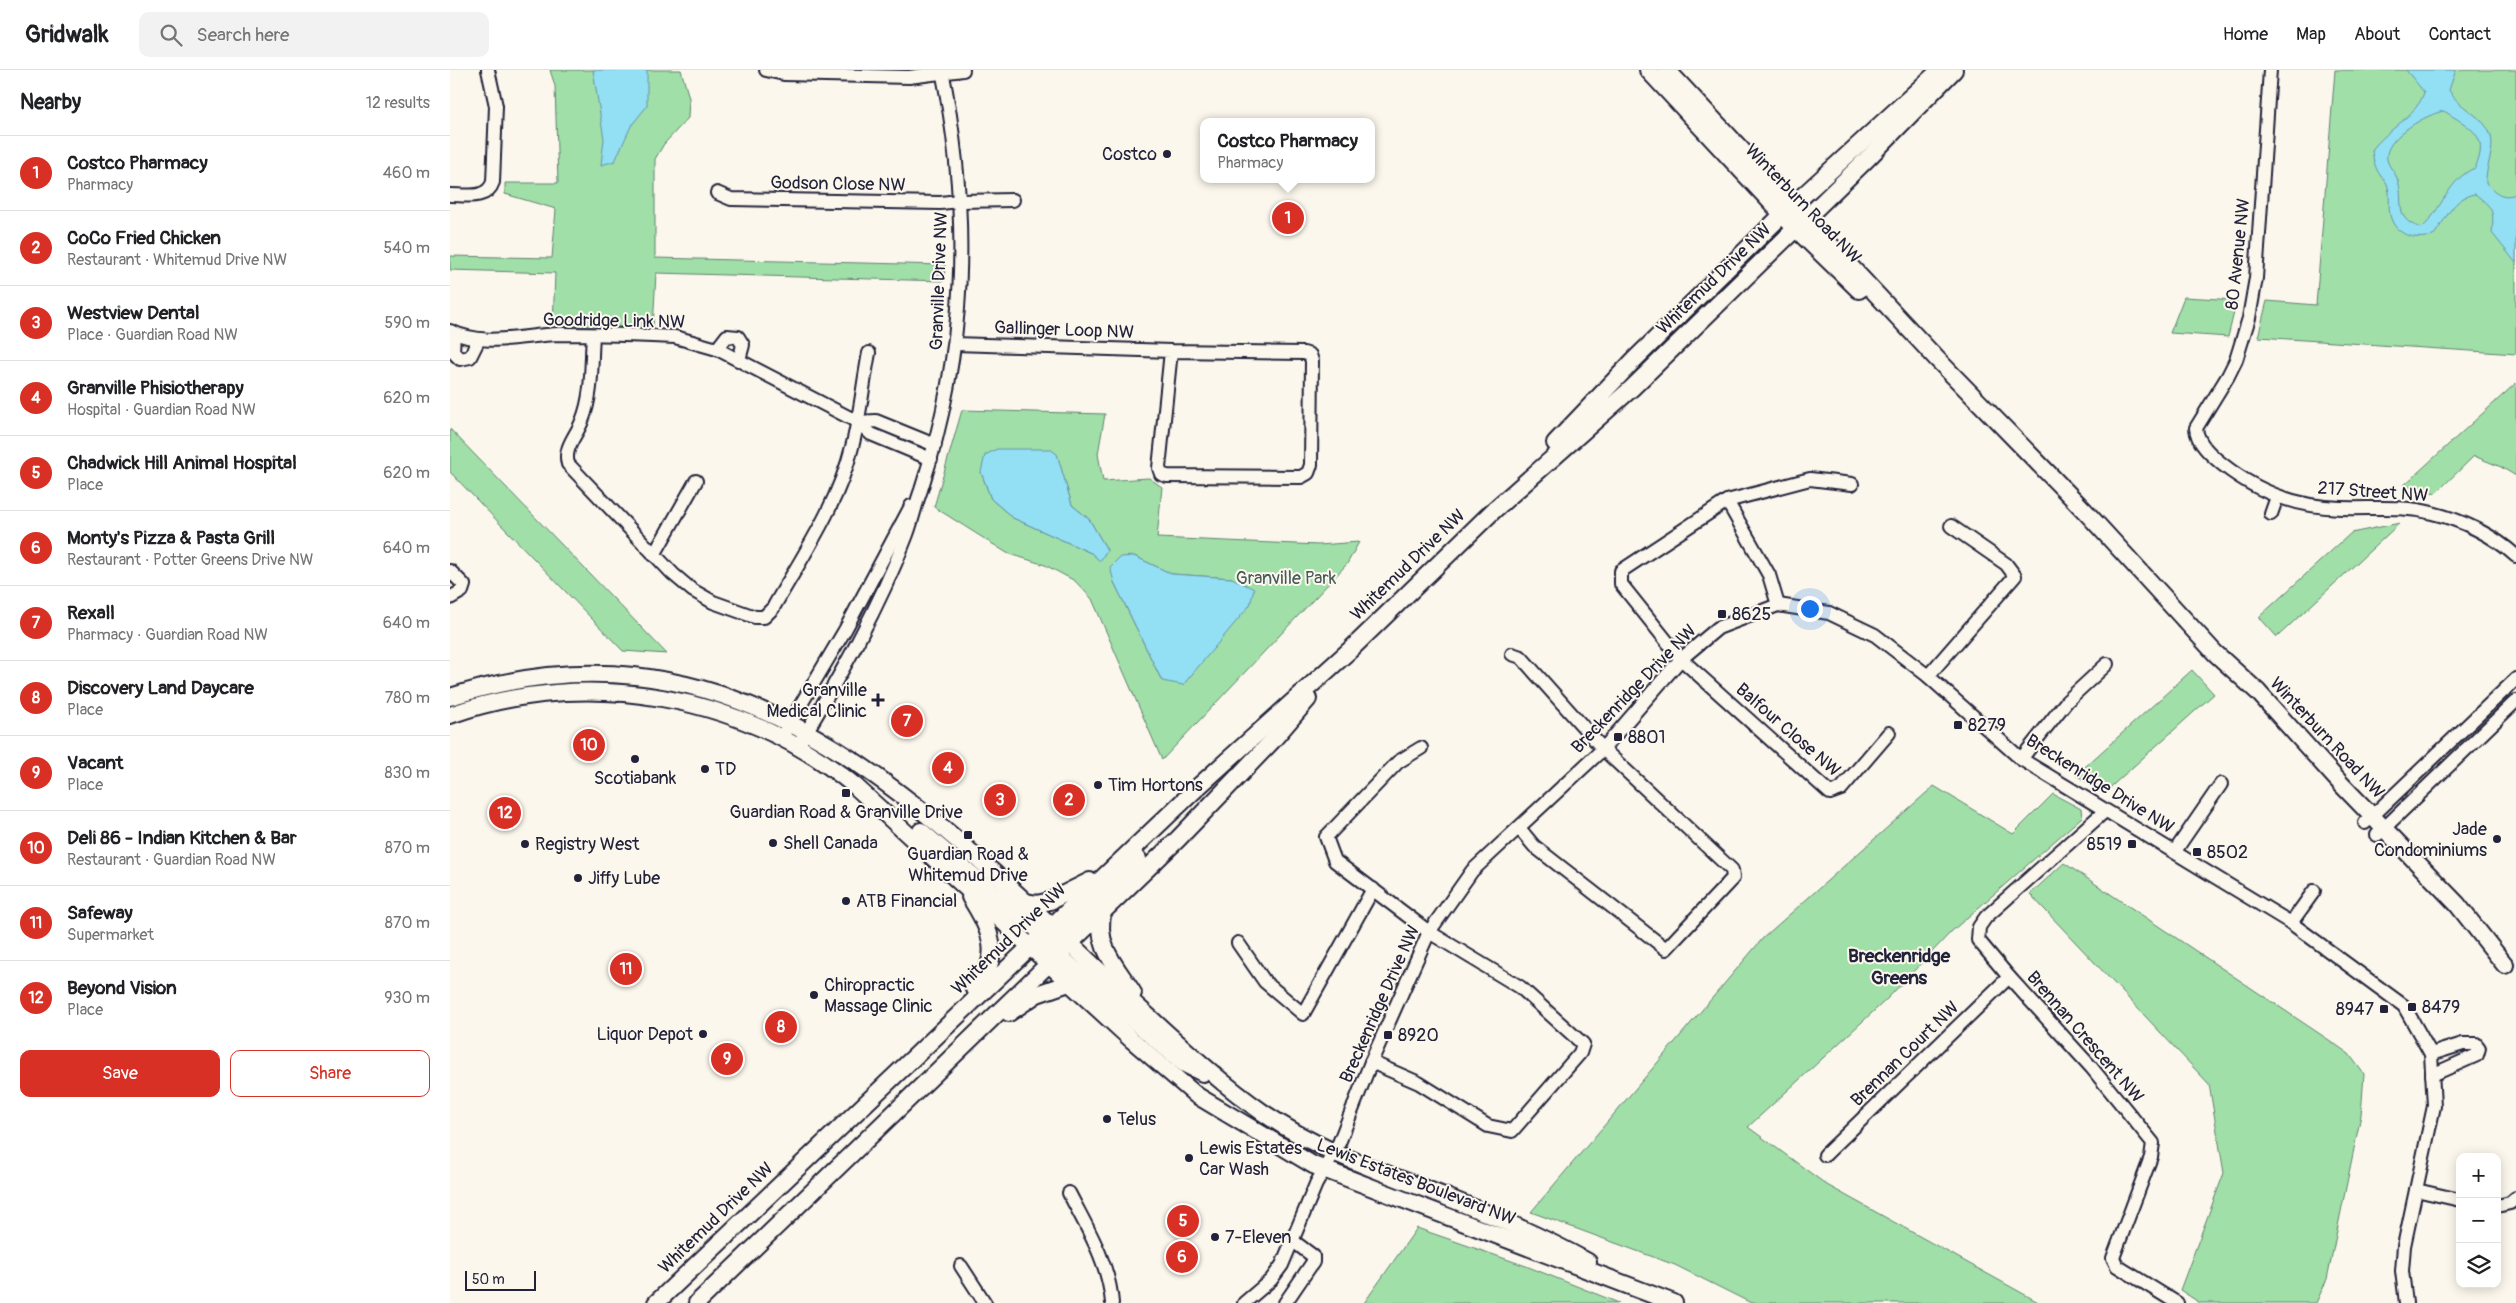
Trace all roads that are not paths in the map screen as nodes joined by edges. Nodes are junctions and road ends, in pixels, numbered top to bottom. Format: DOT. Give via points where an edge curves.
graph roads {
  1 [pos="488,70"];
  2 [pos="766,70"];
  3 [pos="963,70"];
  4 [pos="1648,70"];
  5 [pos="1667,70"];
  6 [pos="1940,70"];
  7 [pos="1954,70"];
  8 [pos="2270,70"];
  9 [pos="942,72"];
  10 [pos="717,193"];
  11 [pos="450,195"];
  12 [pos="1013,200"];
  13 [pos="959,201"];
  14 [pos="1795,215"];
  15 [pos="452,332"];
  16 [pos="593,335"];
  17 [pos="480,339"];
  18 [pos="956,344"];
  19 [pos="717,349"];
  20 [pos="1171,351"];
  21 [pos="868,353"];
  22 [pos="739,360"];
  23 [pos="858,422"];
  24 [pos="2196,428"];
  25 [pos="935,446"];
  26 [pos="931,459"];
  27 [pos="696,481"];
  28 [pos="1852,484"];
  29 [pos="920,491"];
  30 [pos="2277,497"];
  31 [pos="1727,501"];
  32 [pos="2271,514"];
  33 [pos="1951,526"];
  34 [pos="654,555"];
  35 [pos="2516,556"];
  36 [pos="450,571"];
  37 [pos="450,598"];
  38 [pos="1778,605"];
  39 [pos="1350,650"];
  40 [pos="1512,654"];
  41 [pos="1681,660"];
  42 [pos="2107,664"];
  43 [pos="1928,676"];
  44 [pos="2516,678"];
  45 [pos="450,697"];
  46 [pos="2516,701"];
  47 [pos="450,715"];
  48 [pos="791,723"];
  49 [pos="808,731"];
  50 [pos="1889,733"];
  51 [pos="782,737"];
  52 [pos="799,746"];
  53 [pos="1421,748"];
  54 [pos="1603,749"];
  55 [pos="2022,759"];
  56 [pos="2221,784"];
  57 [pos="880,808"];
  58 [pos="2105,811"];
  59 [pos="1172,812"];
  60 [pos="2374,826"];
  61 [pos="1519,828"];
  62 [pos="2174,851"];
  63 [pos="1102,878"];
  64 [pos="959,880"];
  65 [pos="1372,889"];
  66 [pos="2314,891"];
  67 [pos="1024,902"];
  68 [pos="1103,911"];
  69 [pos="2291,923"];
  70 [pos="1429,932"];
  71 [pos="1238,943"];
  72 [pos="1056,945"];
  73 [pos="1032,947"];
  74 [pos="2511,971"];
  75 [pos="2009,977"];
  76 [pos="1070,983"];
  77 [pos="1150,1018"];
  78 [pos="986,1023"];
  79 [pos="945,1028"];
  80 [pos="2431,1054"];
  81 [pos="1371,1062"];
  82 [pos="2432,1075"];
  83 [pos="1222,1082"];
  84 [pos="1334,1152"];
  85 [pos="1825,1155"];
  86 [pos="1324,1170"];
  87 [pos="2416,1190"];
  88 [pos="1070,1193"];
  89 [pos="2516,1198"];
  90 [pos="2456,1199"];
  91 [pos="2501,1205"];
  92 [pos="1293,1241"];
  93 [pos="962,1266"];
  94 [pos="1620,1281"];
  95 [pos="656,1303"];
  96 [pos="697,1303"];
  97 [pos="985,1303"];
  98 [pos="1112,1303"];
  99 [pos="1244,1303"];
  100 [pos="1285,1303"];
  101 [pos="1674,1303"];
  102 [pos="2177,1303"];
  103 [pos="2406,1303"];
  1 -- 11 [label="street" via="496,106 492,185 489,191 480,195"];
  2 -- 9 [label="street" via="784,74 896,77"];
  3 -- 9 [label="street"];
  4 -- 14 [label="main road, Winterburn Road NW"];
  5 -- 14 [label="main road, Winterburn Road NW"];
  6 -- 14 [label="main road, Whitemud Drive NW"];
  7 -- 14 [label="main road, Whitemud Drive NW" via="1869,157"];
  8 -- 24 [label="street, 80 Avenue NW" via="2256,278 2249,318 2236,360"];
  9 -- 13 [label="street, Granville Drive NW" via="954,140"];
  10 -- 13 [label="street, Godson Close NW" via="732,199"];
  12 -- 13 [label="street, Godson Close NW"];
  13 -- 18 [label="street, Granville Drive NW" via="960,273"];
  14 -- 39 [label="main road, Whitemud Drive NW" via="1634,360 1494,510"];
  14 -- 60 [label="main road, Winterburn Road NW" via="1908,338 1936,358 2084,510 2215,654 2250,698"];
  15 -- 17 [label="street, Goodridge Link NW"];
  15 -- 17 [label="street, Goodridge Link NW" via="453,352 460,359 470,357"];
  16 -- 17 [label="street, Goodridge Link NW"];
  16 -- 19 [label="street, Goodridge Link NW" via="675,337"];
  16 -- 34 [label="street" via="587,405 568,449 567,461"];
  18 -- 20 [label="street, Gallinger Loop NW"];
  18 -- 25 [label="street, Granville Drive NW"];
  19 -- 22 [label="street, Goodridge Link NW"];
  19 -- 22 [label="street" via="727,336 738,337 743,345"];
  20 -- 20 [label="street, Gallinger Loop NW" via="1310,355 1311,465 1308,473 1301,477 1161,474"];
  21 -- 23 [label="street"];
  22 -- 23 [label="street, Goodridge Link NW"];
  23 -- 25 [label="street, Goodridge Link NW" via="876,421"];
  23 -- 26 [label="street, Goodridge Link NW" via="871,434"];
  23 -- 34 [label="street" via="834,498 767,615 755,617 706,598 679,579"];
  24 -- 30 [label="street, 217 Street NW" via="2199,440 2218,461 2254,486"];
  25 -- 26 [label="street, Granville Drive NW"];
  26 -- 29 [label="street, Granville Drive NW"];
  27 -- 34 [label="street"];
  28 -- 31 [label="street" via="1810,479"];
  29 -- 48 [label="street, Granville Drive NW"];
  29 -- 49 [label="street, Granville Drive NW" via="907,535 887,581"];
  30 -- 32 [label="street"];
  30 -- 35 [label="street, 217 Street NW" via="2323,507 2396,507 2432,512 2483,533"];
  31 -- 38 [label="street" via="1768,575"];
  31 -- 41 [label="street" via="1621,571 1621,584"];
  33 -- 43 [label="street" via="2006,564 2015,576"];
  36 -- 37 [label="street" via="464,585 462,591"];
  38 -- 41 [label="street, Breckenridge Drive NW" via="1718,628"];
  38 -- 43 [label="street, Breckenridge Drive NW" via="1829,613 1875,636"];
  39 -- 59 [label="main road, Whitemud Drive NW"];
  39 -- 68 [label="main road, Whitemud Drive NW" via="1220,797"];
  40 -- 54 [label="street" via="1521,657"];
  41 -- 50 [label="street, Balfour Close NW" via="1830,793 1841,789"];
  41 -- 54 [label="street, Breckenridge Drive NW"];
  42 -- 55 [label="street" via="2067,701"];
  43 -- 55 [label="street, Breckenridge Drive NW"];
  44 -- 60 [label="street"];
  45 -- 48 [label="main road" via="498,683 546,676 621,674 716,692"];
  46 -- 60 [label="street"];
  47 -- 51 [label="main road" via="506,699 560,691 627,692 703,707"];
  48 -- 49 [label="main road"];
  48 -- 51 [label="street, Granville Drive NW"];
  49 -- 52 [label="street, Granville Drive NW"];
  49 -- 67 [label="main road" via="905,796"];
  51 -- 52 [label="main road"];
  52 -- 57 [label="main road"];
  53 -- 65 [label="street" via="1398,762 1326,837 1335,861"];
  54 -- 61 [label="street, Breckenridge Drive NW"];
  54 -- 61 [label="street" via="1732,870 1732,878 1666,949 1534,846"];
  55 -- 58 [label="street, Breckenridge Drive NW"];
  56 -- 62 [label="street, Breckenridge Drive NW"];
  57 -- 64 [label="main road"];
  57 -- 72 [label="main road" via="917,828"];
  58 -- 62 [label="street, Breckenridge Drive NW"];
  58 -- 75 [label="street, Brennan Crescent NW" via="1986,917 1979,927 1978,940"];
  59 -- 63 [label="main road, Whitemud Drive NW"];
  59 -- 72 [label="main road" via="1143,854"];
  60 -- 74 [label="main road, Winterburn Road NW" via="2470,933"];
  61 -- 70 [label="street, Breckenridge Drive NW" via="1472,871"];
  62 -- 69 [label="street, Breckenridge Drive NW"];
  63 -- 67 [label="main road" via="1086,881 1050,901"];
  63 -- 72 [label="main road, Whitemud Drive NW"];
  64 -- 73 [label="main road"];
  64 -- 79 [label="main road" via="985,924 992,957 985,976 953,1010"];
  65 -- 70 [label="street"];
  65 -- 71 [label="street" via="1303,1014 1265,982"];
  66 -- 69 [label="street"];
  67 -- 72 [label="main road"];
  68 -- 72 [label="main road, Whitemud Drive NW"];
  68 -- 77 [label="main road" via="1100,925 1103,941 1120,976"];
  69 -- 80 [label="street, Breckenridge Drive NW" via="2404,1006"];
  70 -- 81 [label="street, Breckenridge Drive NW"];
  70 -- 81 [label="street" via="1520,987 1583,1044 1580,1053 1512,1131 1488,1126 1419,1083"];
  72 -- 73 [label="main road, Whitemud Drive NW"];
  72 -- 73 [label="main road"];
  72 -- 76 [label="main road, Lewis Estates Boulevard NW"];
  72 -- 77 [label="main road, Lewis Estates Boulevard NW"];
  72 -- 78 [label="main road, Whitemud Drive NW"];
  72 -- 83 [label="main road" via="1183,1063"];
  73 -- 79 [label="main road, Whitemud Drive NW"];
  75 -- 85 [label="street, Brennan Court NW"];
  75 -- 102 [label="street, Brennan Crescent NW" via="2091,1067 2152,1142 2154,1150 2113,1258 2117,1266"];
  76 -- 78 [label="main road" via="1037,994 1014,1010"];
  76 -- 86 [label="main road, Lewis Estates Boulevard NW" via="1196,1095 1259,1135"];
  77 -- 83 [label="main road, Lewis Estates Boulevard NW"];
  78 -- 96 [label="main road, Whitemud Drive NW"];
  79 -- 95 [label="main road, Whitemud Drive NW"];
  80 -- 82 [label="street, Breckenridge Drive NW"];
  80 -- 82 [label="street" via="2463,1044 2476,1044 2479,1048 2477,1055 2469,1060"];
  81 -- 84 [label="street, Breckenridge Drive NW"];
  82 -- 87 [label="street, Breckenridge Drive NW" via="2434,1106"];
  83 -- 84 [label="main road, Lewis Estates Boulevard NW" via="1265,1114"];
  84 -- 86 [label="street, Breckenridge Drive NW"];
  84 -- 94 [label="main road, Lewis Estates Boulevard NW" via="1538,1236"];
  86 -- 92 [label="street, Breckenridge Drive NW"];
  86 -- 94 [label="main road, Lewis Estates Boulevard NW"];
  87 -- 90 [label="street"];
  87 -- 103 [label="street, Breckenridge Drive NW" via="2403,1258"];
  88 -- 98 [label="street" via="1103,1260"];
  89 -- 91 [label="street"];
  92 -- 99 [label="street, Breckenridge Drive NW" via="1271,1280"];
  92 -- 100 [label="street" via="1313,1256 1313,1262"];
  93 -- 97 [label="street"];
  94 -- 101 [label="main road, Lewis Estates Boulevard NW"];
}
